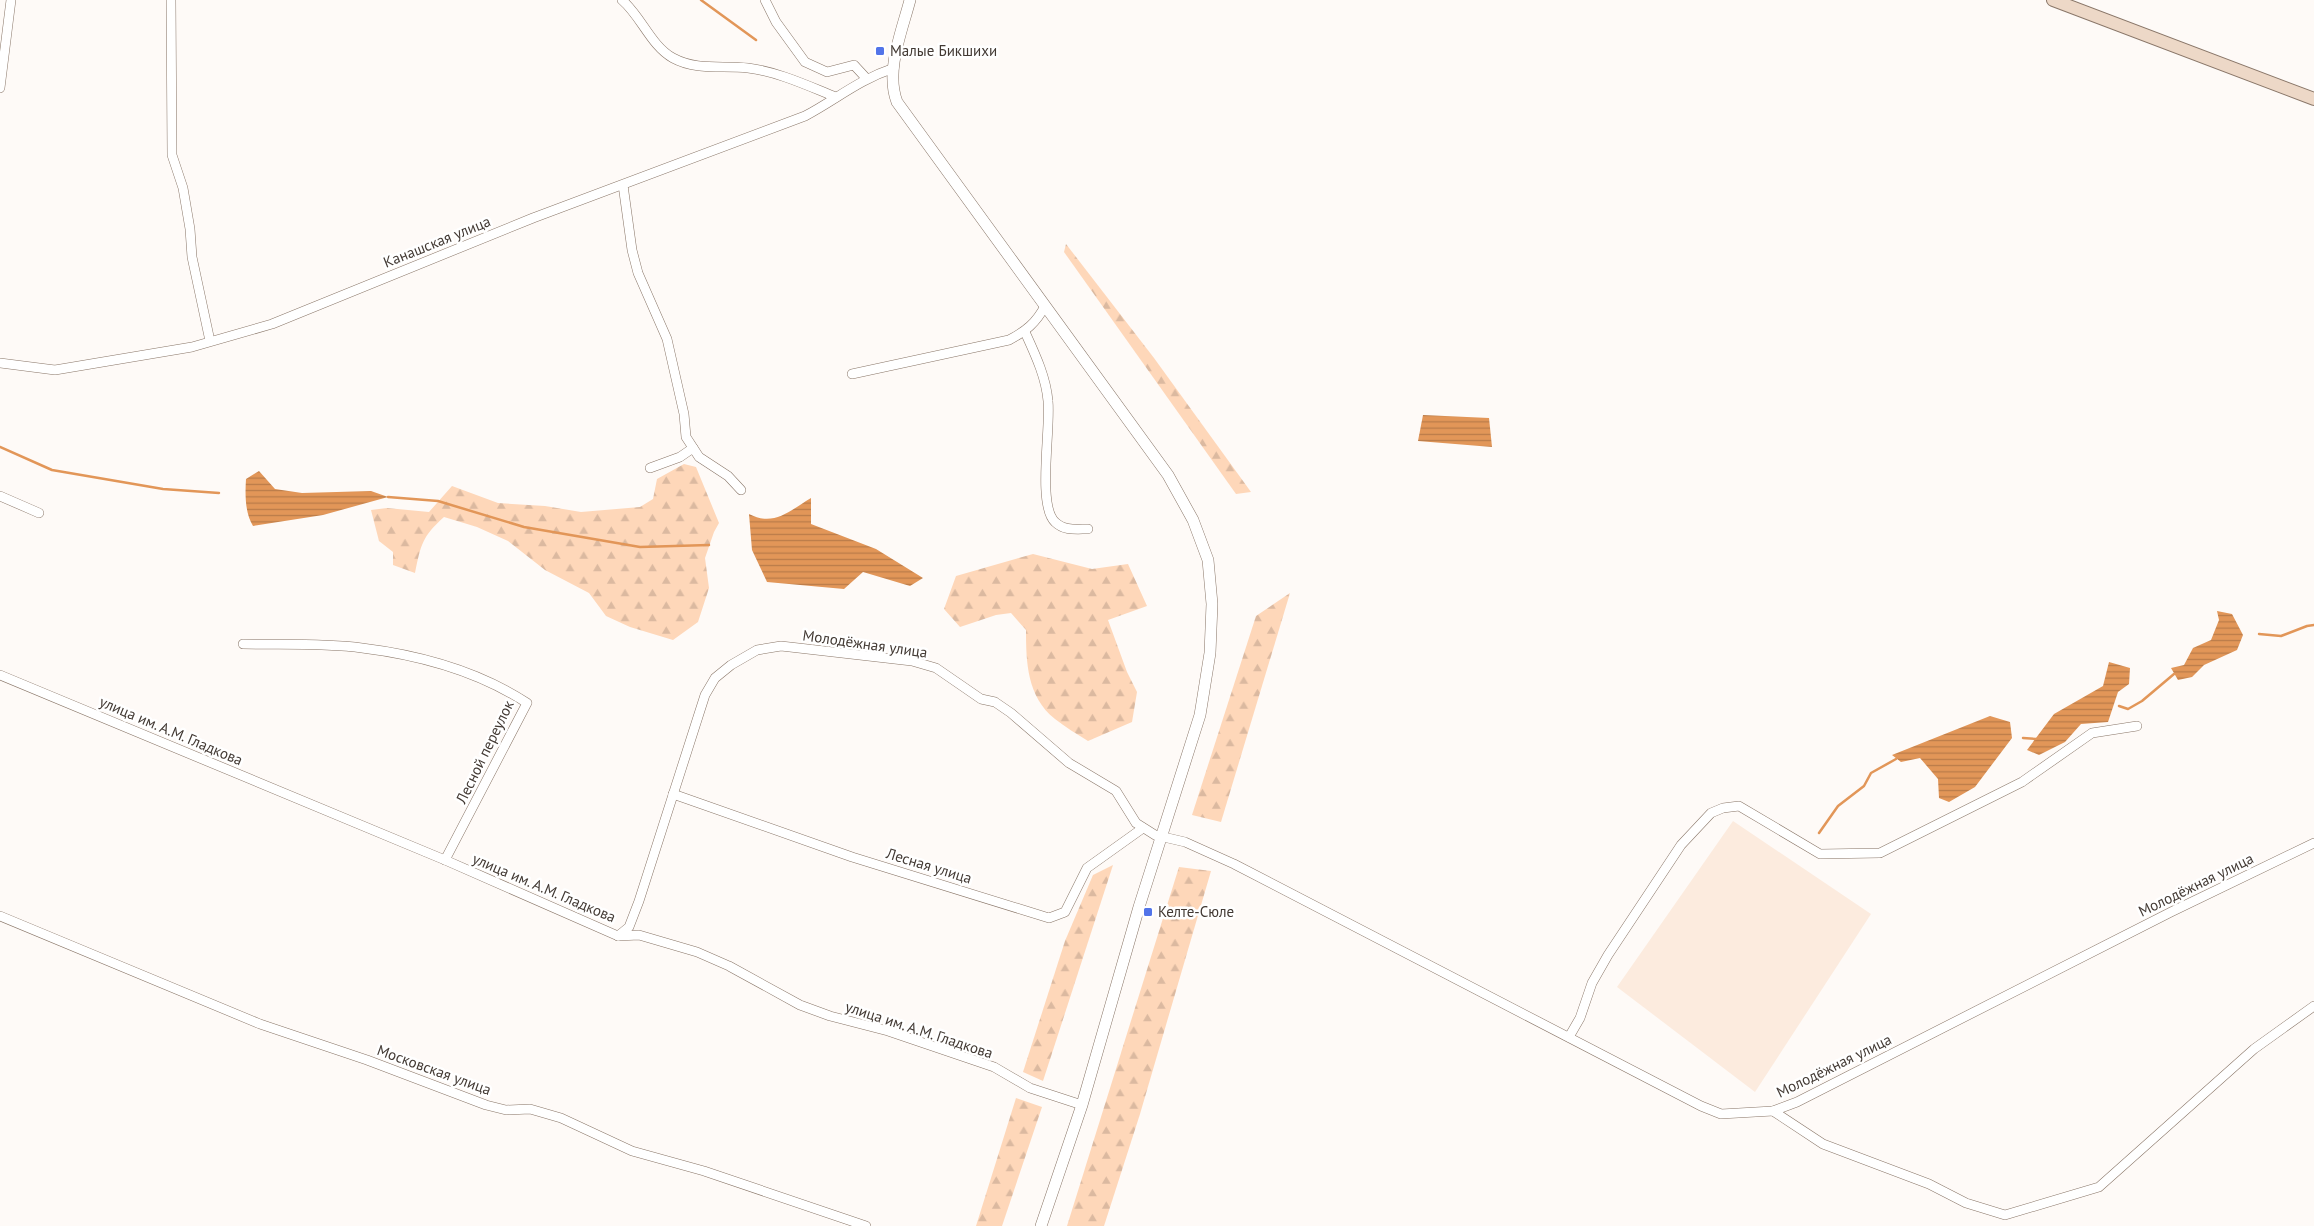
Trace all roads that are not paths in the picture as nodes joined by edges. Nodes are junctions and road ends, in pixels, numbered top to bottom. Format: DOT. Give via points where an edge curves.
graph roads {
  1 [pos="11,0"];
  2 [pos="171,0"];
  3 [pos="622,0"];
  4 [pos="765,0"];
  5 [pos="910,0"];
  6 [pos="2053,0"];
  7 [pos="894,68"];
  8 [pos="866,78"];
  9 [pos="0,88"];
  10 [pos="836,97"];
  11 [pos="2314,99"];
  12 [pos="623,185"];
  13 [pos="1045,306"];
  14 [pos="1025,332"];
  15 [pos="210,341"];
  16 [pos="0,363"];
  17 [pos="852,374"];
  18 [pos="693,448"];
  19 [pos="650,468"];
  20 [pos="741,490"];
  21 [pos="0,496"];
  22 [pos="39,513"];
  23 [pos="1088,529"];
  24 [pos="243,644"];
  25 [pos="0,675"];
  26 [pos="2137,726"];
  27 [pos="673,794"];
  28 [pos="1143,828"];
  29 [pos="1162,836"];
  30 [pos="2314,843"];
  31 [pos="445,860"];
  32 [pos="0,916"];
  33 [pos="618,936"];
  34 [pos="2314,1006"];
  35 [pos="1569,1037"];
  36 [pos="1082,1105"];
  37 [pos="1773,1111"];
  38 [pos="866,1226"];
  39 [pos="1042,1226"];
  1 -- 9 [label="street"];
  2 -- 15 [label="street" via="172,155 183,188 192,257"];
  3 -- 10 [label="street" via="672,58 694,66 749,68 796,80"];
  4 -- 8 [label="street" via="776,22 805,62 827,72 854,65"];
  5 -- 7 [label="street"];
  6 -- 11 [label="main road"];
  7 -- 8 [label="street, Канашская улица"];
  7 -- 13 [label="street" via="892,91 897,102"];
  8 -- 10 [label="street, Канашская улица"];
  10 -- 12 [label="street, Канашская улица" via="805,116"];
  12 -- 15 [label="street, Канашская улица" via="272,324"];
  12 -- 18 [label="street" via="636,265 667,339 686,437"];
  13 -- 14 [label="street" via="1038,320"];
  13 -- 29 [label="street" via="1168,475 1193,520 1208,560 1212,604 1210,653 1202,706"];
  14 -- 17 [label="street" via="1009,340"];
  14 -- 23 [label="street" via="1044,378 1048,399 1046,486 1049,515 1070,530"];
  15 -- 16 [label="street, Канашская улица" via="192,347 55,370"];
  18 -- 19 [label="street" via="680,457"];
  18 -- 20 [label="street" via="699,457 728,476"];
  21 -- 22 [label="street"];
  24 -- 31 [label="street, Лесной переулок" via="361,648 445,664 505,688 527,703"];
  25 -- 31 [label="street, улица им. А.М. Гладкова"];
  26 -- 35 [label="street" via="2092,733 2022,782 1880,853 1820,854 1739,806 1711,813 1681,845 1608,954"];
  27 -- 28 [label="street, Лесная улица" via="852,857 1049,918 1065,912 1087,868"];
  27 -- 28 [label="street, Молодёжная улица" via="705,695 715,678 757,650 781,646 912,661 936,668 981,699 994,702 1011,713 1069,763 1116,791 1136,823"];
  27 -- 33 [label="street, Молодёжная улица" via="629,927"];
  28 -- 29 [label="street, Молодёжная улица"];
  29 -- 35 [label="street, Молодёжная улица" via="1185,842 1234,864"];
  29 -- 36 [label="street"];
  30 -- 37 [label="street, Молодёжная улица" via="1797,1102"];
  31 -- 33 [label="street, улица им. А.М. Гладкова"];
  32 -- 38 [label="street, Московская улица" via="260,1024 486,1105 506,1110 530,1110 561,1118 632,1151 704,1171"];
  33 -- 36 [label="street, улица им. А.М. Гладкова" via="639,935 697,952 800,1005 994,1067 1030,1088"];
  34 -- 37 [label="street, Молодёжная улица" via="2254,1049 2099,1187 2006,1215 1966,1203 1929,1184 1823,1144"];
  35 -- 37 [label="street, Молодёжная улица" via="1721,1114"];
  36 -- 39 [label="street"];
}
